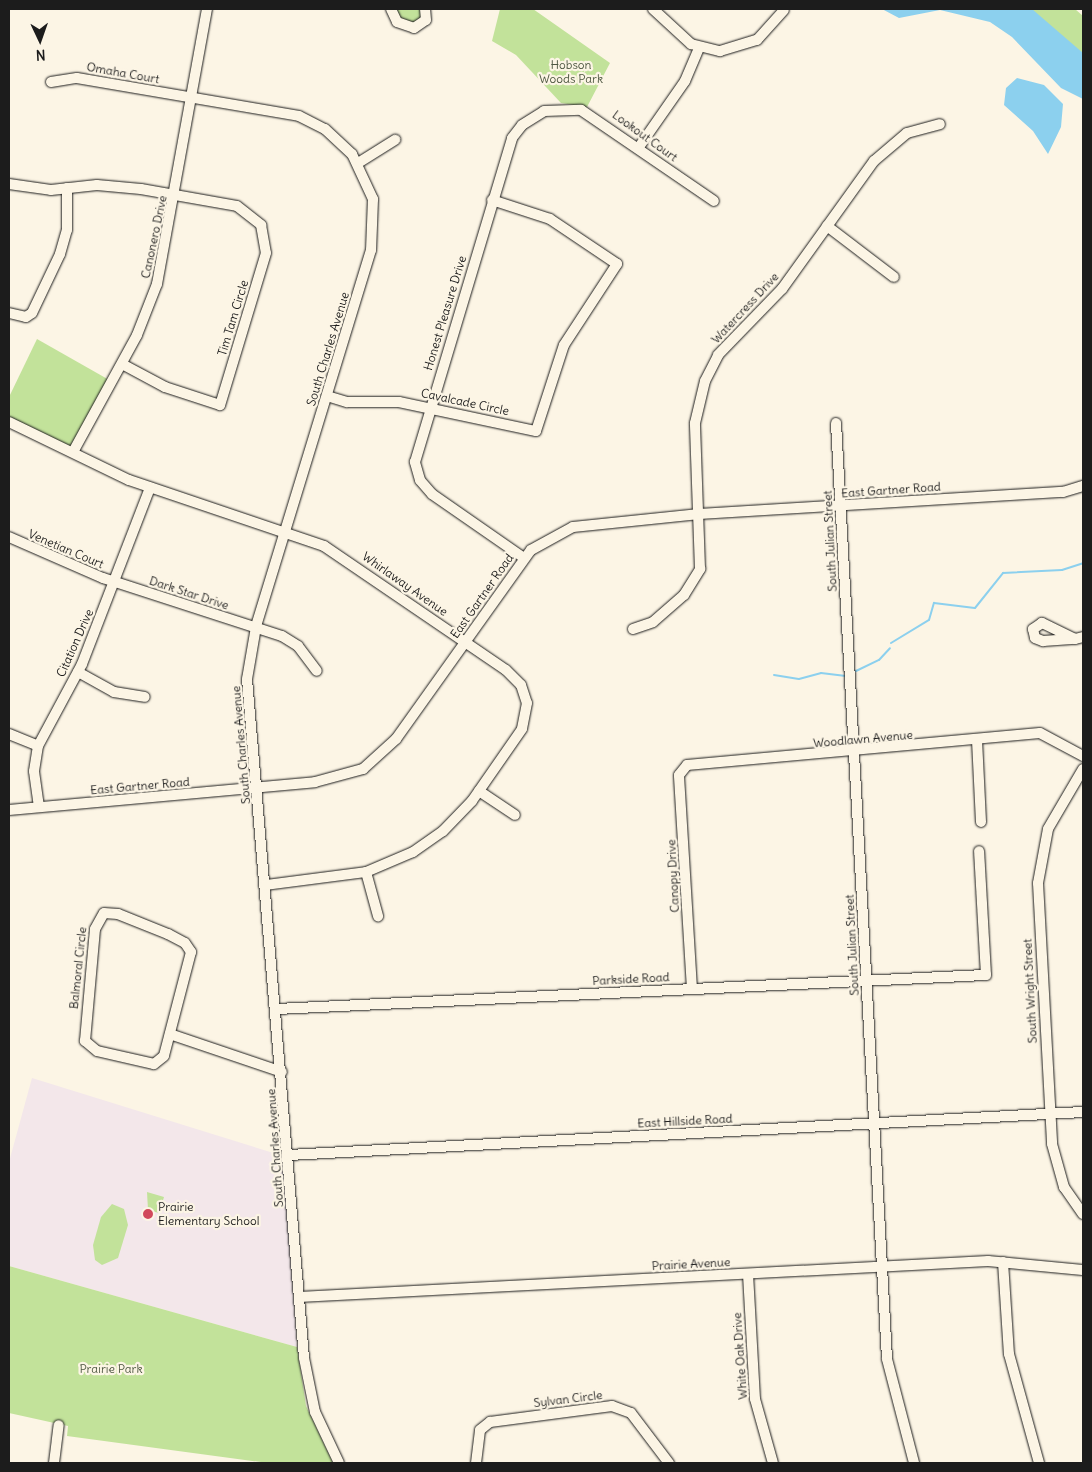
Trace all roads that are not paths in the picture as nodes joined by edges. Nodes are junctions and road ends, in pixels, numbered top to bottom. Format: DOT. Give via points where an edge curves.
graph roads {
  1 [pos="207,9"];
  2 [pos="390,9"];
  3 [pos="425,9"];
  4 [pos="653,9"];
  5 [pos="784,10"];
  6 [pos="699,48"];
  7 [pos="51,82"];
  8 [pos="192,97"];
  9 [pos="555,108"];
  10 [pos="940,124"];
  11 [pos="395,140"];
  12 [pos="639,147"];
  13 [pos="358,163"];
  14 [pos="9,184"];
  15 [pos="67,188"];
  16 [pos="176,195"];
  17 [pos="492,200"];
  18 [pos="714,201"];
  19 [pos="827,226"];
  20 [pos="894,277"];
  21 [pos="9,313"];
  22 [pos="122,364"];
  23 [pos="327,396"];
  24 [pos="429,409"];
  25 [pos="9,422"];
  26 [pos="836,423"];
  27 [pos="73,452"];
  28 [pos="1083,486"];
  29 [pos="150,488"];
  30 [pos="841,506"];
  31 [pos="700,514"];
  32 [pos="287,533"];
  33 [pos="9,537"];
  34 [pos="524,558"];
  35 [pos="114,582"];
  36 [pos="256,628"];
  37 [pos="633,629"];
  38 [pos="465,641"];
  39 [pos="317,671"];
  40 [pos="78,672"];
  41 [pos="145,696"];
  42 [pos="9,734"];
  43 [pos="977,740"];
  44 [pos="38,746"];
  45 [pos="856,752"];
  46 [pos="1083,756"];
  47 [pos="687,766"];
  48 [pos="1083,769"];
  49 [pos="257,787"];
  50 [pos="479,791"];
  51 [pos="39,808"];
  52 [pos="9,810"];
  53 [pos="515,815"];
  54 [pos="981,822"];
  55 [pos="979,851"];
  56 [pos="366,872"];
  57 [pos="266,885"];
  58 [pos="378,916"];
  59 [pos="867,980"];
  60 [pos="692,989"];
  61 [pos="277,1009"];
  62 [pos="170,1034"];
  63 [pos="282,1072"];
  64 [pos="1083,1112"];
  65 [pos="1049,1114"];
  66 [pos="876,1124"];
  67 [pos="288,1155"];
  68 [pos="1083,1214"];
  69 [pos="1003,1262"];
  70 [pos="882,1266"];
  71 [pos="1083,1270"];
  72 [pos="748,1274"];
  73 [pos="299,1297"];
  74 [pos="59,1425"];
  75 [pos="54,1463"];
  76 [pos="339,1463"];
  77 [pos="476,1463"];
  78 [pos="669,1463"];
  79 [pos="773,1463"];
  80 [pos="914,1463"];
  81 [pos="1039,1463"];
  1 -- 8 [label="street, Canonero Drive"];
  2 -- 3 [label="street" via="397,22 414,28 426,20"];
  4 -- 6 [label="street" via="679,36"];
  5 -- 6 [label="street" via="766,33 744,47 720,51"];
  6 -- 12 [label="street" via="685,81"];
  7 -- 8 [label="street, Omaha Court" via="77,78"];
  8 -- 13 [label="street, South Charles Avenue" via="309,120 338,139"];
  8 -- 16 [label="street, Canonero Drive"];
  9 -- 12 [label="street, Lookout Court" via="592,114"];
  9 -- 17 [label="street, Honest Pleasure Drive" via="531,118 512,138"];
  10 -- 19 [label="street, Watercress Drive" via="907,133 883,151"];
  11 -- 13 [label="street"];
  12 -- 18 [label="street, Lookout Court"];
  13 -- 23 [label="street, South Charles Avenue" via="373,199 374,236"];
  14 -- 15 [label="street"];
  15 -- 16 [label="street" via="115,186"];
  15 -- 21 [label="street" via="67,230 60,254 32,313 26,317"];
  16 -- 22 [label="street, Canonero Drive" via="157,284"];
  16 -- 22 [label="street, Tim Tam Circle" via="244,209 265,234 264,259 224,399 220,405 177,392"];
  17 -- 24 [label="street, Honest Pleasure Drive"];
  17 -- 24 [label="street, Cavalcade Circle" via="564,227 615,260 618,268 564,345 536,431"];
  19 -- 20 [label="street"];
  19 -- 31 [label="street, Watercress Drive" via="782,289 728,342 705,380 694,436"];
  22 -- 27 [label="street, Canonero Drive"];
  23 -- 24 [label="street, Cavalcade Circle"];
  23 -- 32 [label="street, South Charles Avenue"];
  24 -- 34 [label="street, Honest Pleasure Drive" via="415,456 422,484"];
  25 -- 27 [label="street, Whirlaway Avenue"];
  26 -- 30 [label="street, South Julian Street"];
  27 -- 29 [label="street, Whirlaway Avenue"];
  28 -- 30 [label="street, East Gartner Road" via="1063,492"];
  29 -- 32 [label="street, Whirlaway Avenue"];
  29 -- 35 [label="street, Citation Drive"];
  30 -- 31 [label="street, East Gartner Road"];
  30 -- 45 [label="street, South Julian Street"];
  31 -- 34 [label="street, East Gartner Road" via="585,523 550,536"];
  31 -- 37 [label="street, Watercress Drive" via="702,555 697,578 661,616"];
  32 -- 36 [label="street, South Charles Avenue"];
  32 -- 38 [label="street, Whirlaway Avenue" via="340,554"];
  33 -- 35 [label="street, Venetian Court"];
  34 -- 38 [label="street, East Gartner Road"];
  35 -- 36 [label="street, Dark Star Drive"];
  35 -- 40 [label="street, Citation Drive"];
  36 -- 39 [label="street, Dark Star Drive" via="292,642"];
  36 -- 49 [label="street, South Charles Avenue" via="247,679"];
  38 -- 49 [label="street, East Gartner Road" via="396,740 376,760 334,779"];
  38 -- 50 [label="street, Whirlaway Avenue" via="514,677 526,699 522,729"];
  40 -- 41 [label="street" via="114,692"];
  40 -- 44 [label="street, Citation Drive"];
  42 -- 44 [label="street"];
  43 -- 45 [label="street, Woodlawn Avenue"];
  43 -- 46 [label="street, Woodlawn Avenue" via="1040,733"];
  43 -- 54 [label="street"];
  44 -- 51 [label="street, Citation Drive" via="34,771"];
  45 -- 47 [label="street, Woodlawn Avenue"];
  45 -- 59 [label="street, South Julian Street"];
  47 -- 60 [label="street, Canopy Drive" via="679,775"];
  48 -- 65 [label="street, South Wright Street" via="1048,829 1039,864"];
  49 -- 51 [label="street, East Gartner Road"];
  49 -- 57 [label="street, South Charles Avenue"];
  50 -- 53 [label="street"];
  50 -- 56 [label="street, Whirlaway Avenue" via="427,843"];
  51 -- 52 [label="street, East Gartner Road"];
  55 -- 59 [label="street, Parkside Road" via="986,975"];
  56 -- 57 [label="street, Whirlaway Avenue"];
  56 -- 58 [label="street"];
  57 -- 61 [label="street, South Charles Avenue"];
  59 -- 60 [label="street, Parkside Road"];
  59 -- 66 [label="street, South Julian Street"];
  60 -- 61 [label="street, Parkside Road"];
  61 -- 63 [label="street, South Charles Avenue"];
  62 -- 62 [label="street, Balmoral Circle" via="162,1059 149,1065 97,1051 85,1041 94,929 104,913 118,914 188,946 192,959"];
  62 -- 63 [label="street"];
  63 -- 67 [label="street, South Charles Avenue"];
  64 -- 65 [label="street, East Hillside Road"];
  65 -- 66 [label="street, East Hillside Road"];
  65 -- 68 [label="street, South Wright Street" via="1058,1171"];
  66 -- 67 [label="street, East Hillside Road"];
  66 -- 70 [label="street, South Julian Street"];
  67 -- 73 [label="street, South Charles Avenue"];
  69 -- 70 [label="street, Prairie Avenue"];
  69 -- 71 [label="street, Prairie Avenue"];
  69 -- 81 [label="street" via="1009,1354"];
  70 -- 72 [label="street, Prairie Avenue"];
  70 -- 80 [label="street, South Julian Street" via="889,1370"];
  72 -- 73 [label="street, Prairie Avenue"];
  72 -- 79 [label="street, White Oak Drive" via="755,1399"];
  73 -- 76 [label="street, South Charles Avenue" via="310,1394"];
  74 -- 75 [label="street"];
  77 -- 78 [label="street, Sylvan Circle" via="480,1430 490,1422 612,1406 632,1412"];
}
